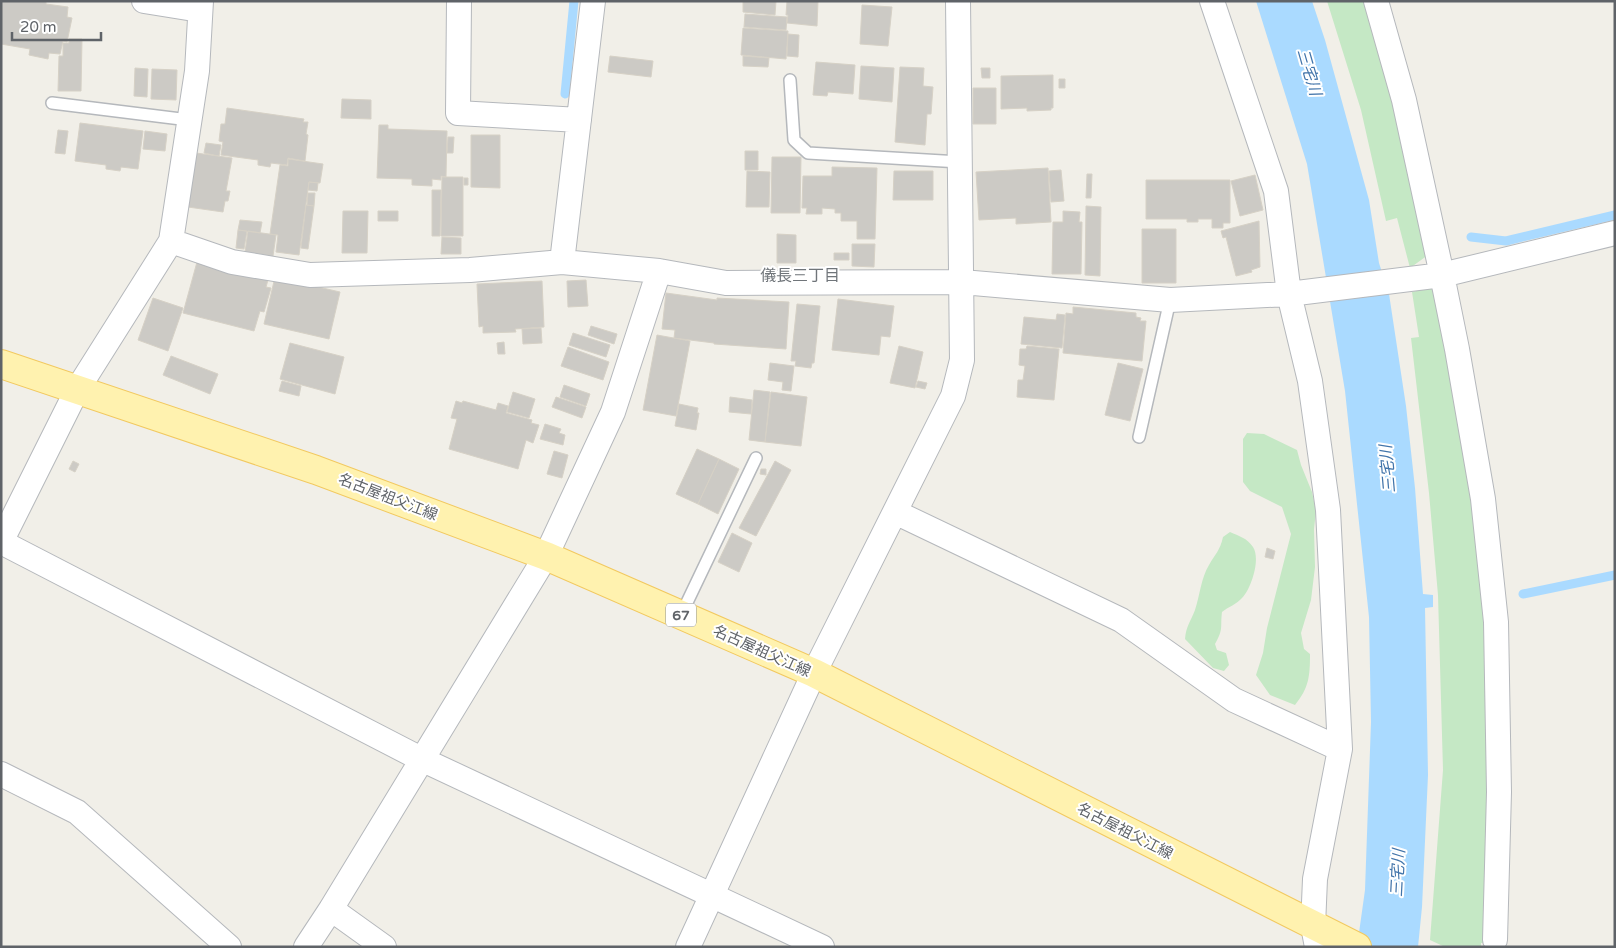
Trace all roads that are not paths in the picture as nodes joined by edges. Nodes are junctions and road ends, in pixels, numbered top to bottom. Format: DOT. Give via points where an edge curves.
graph roads {
  1 [pos="144,1"];
  2 [pos="458,1"];
  3 [pos="593,1"];
  4 [pos="958,1"];
  5 [pos="1212,1"];
  6 [pos="1376,1"];
  7 [pos="200,6"];
  8 [pos="790,80"];
  9 [pos="52,103"];
  10 [pos="189,120"];
  11 [pos="579,120"];
  12 [pos="960,162"];
  13 [pos="1615,233"];
  14 [pos="171,241"];
  15 [pos="562,262"];
  16 [pos="659,270"];
  17 [pos="1442,275"];
  18 [pos="962,282"];
  19 [pos="1295,293"];
  20 [pos="1170,300"];
  21 [pos="1,364"];
  22 [pos="77,390"];
  23 [pos="1140,437"];
  24 [pos="756,458"];
  25 [pos="895,512"];
  26 [pos="1,542"];
  27 [pos="546,556"];
  28 [pos="681,615"];
  29 [pos="814,673"];
  30 [pos="1340,749"];
  31 [pos="421,759"];
  32 [pos="1,774"];
  33 [pos="711,895"];
  34 [pos="331,909"];
  35 [pos="1320,936"];
  36 [pos="1495,940"];
  37 [pos="229,947"];
  38 [pos="306,947"];
  39 [pos="384,947"];
  40 [pos="688,947"];
  41 [pos="822,947"];
  42 [pos="1357,947"];
  1 -- 7 [label="street"];
  2 -- 11 [label="street" via="458,113"];
  3 -- 11 [label="street"];
  4 -- 12 [label="street"];
  5 -- 19 [label="street" via="1276,191"];
  6 -- 17 [label="street" via="1404,100"];
  7 -- 10 [label="street" via="197,71"];
  8 -- 12 [label="lane" via="794,140 808,153"];
  9 -- 10 [label="lane"];
  10 -- 14 [label="street"];
  11 -- 15 [label="street"];
  12 -- 18 [label="street"];
  13 -- 17 [label="street"];
  14 -- 15 [label="street" via="232,262 310,275 470,270"];
  14 -- 22 [label="street"];
  15 -- 16 [label="street"];
  16 -- 18 [label="street" via="726,283"];
  16 -- 27 [label="street" via="613,412"];
  17 -- 19 [label="street"];
  17 -- 36 [label="street" via="1483,499 1496,622 1499,792"];
  18 -- 20 [label="street"];
  18 -- 25 [label="street" via="962,360 953,396"];
  19 -- 20 [label="street"];
  19 -- 30 [label="street" via="1328,510"];
  20 -- 23 [label="lane"];
  21 -- 22 [label="main road, 名古屋祖父江線 / 67"];
  22 -- 26 [label="street"];
  22 -- 27 [label="main road, 名古屋祖父江線 / 67" via="316,470"];
  24 -- 28 [label="lane"];
  25 -- 29 [label="street"];
  25 -- 30 [label="street" via="1121,620 1234,700"];
  26 -- 31 [label="street"];
  27 -- 28 [label="main road, 名古屋祖父江線 / 67"];
  27 -- 31 [label="street"];
  28 -- 29 [label="main road, 名古屋祖父江線 / 67"];
  29 -- 33 [label="street"];
  29 -- 35 [label="main road, 名古屋祖父江線 / 67"];
  30 -- 35 [label="street" via="1314,878"];
  31 -- 33 [label="street"];
  31 -- 34 [label="street"];
  32 -- 37 [label="street" via="77,812"];
  33 -- 40 [label="street"];
  33 -- 41 [label="street"];
  34 -- 38 [label="street"];
  34 -- 39 [label="street"];
  35 -- 42 [label="main road, 名古屋祖父江線 / 67"];
}
